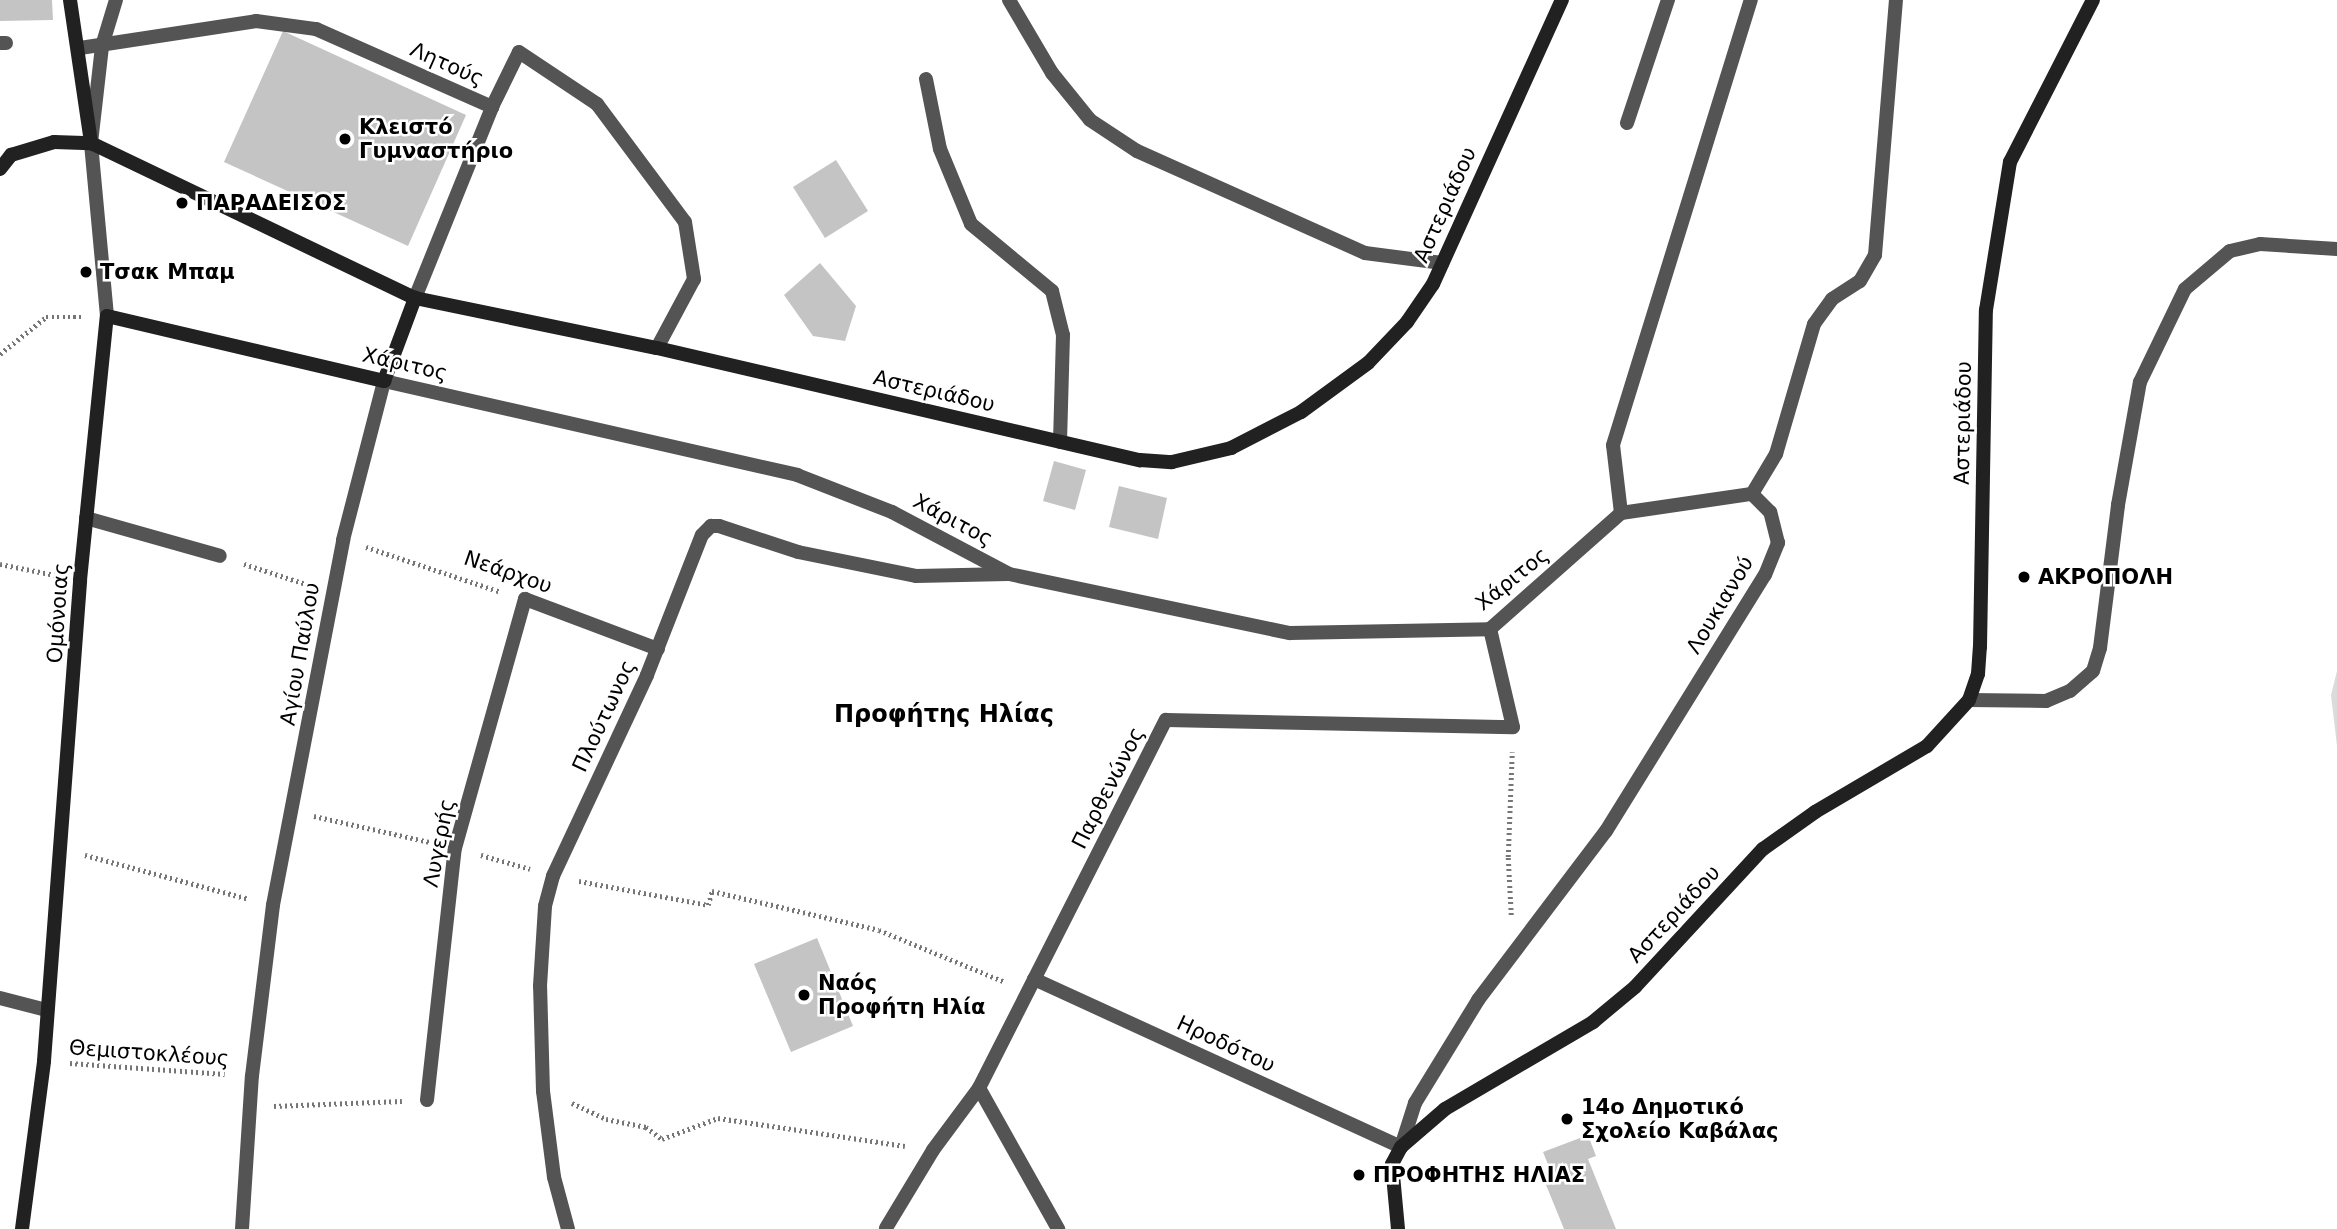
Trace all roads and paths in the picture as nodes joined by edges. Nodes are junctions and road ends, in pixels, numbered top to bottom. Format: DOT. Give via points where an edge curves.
graph roads {
  1 [pos="70,0"];
  2 [pos="116,0"];
  3 [pos="1009,0"];
  4 [pos="1562,0"];
  5 [pos="1668,0"];
  6 [pos="1751,0"];
  7 [pos="1896,0"];
  8 [pos="2093,0"];
  9 [pos="102,47"];
  10 [pos="80,48"];
  11 [pos="926,79"];
  12 [pos="492,107"];
  13 [pos="1628,123"];
  14 [pos="91,143"];
  15 [pos="0,169"];
  16 [pos="2337,249"];
  17 [pos="1442,263"];
  18 [pos="415,298"];
  19 [pos="107,316"];
  20 [pos="657,348"];
  21 [pos="0,354"];
  22 [pos="384,381"];
  23 [pos="1060,442"];
  24 [pos="1752,494"];
  25 [pos="1621,513"];
  26 [pos="86,518"];
  27 [pos="343,540"];
  28 [pos="220,556"];
  29 [pos="0,564"];
  30 [pos="1009,574"];
  31 [pos="80,580"];
  32 [pos="333,593"];
  33 [pos="525,599"];
  34 [pos="1490,628"];
  35 [pos="658,649"];
  36 [pos="1969,700"];
  37 [pos="1513,727"];
  38 [pos="293,811"];
  39 [pos="455,848"];
  40 [pos="64,850"];
  41 [pos="553,876"];
  42 [pos="273,905"];
  43 [pos="1520,946"];
  44 [pos="1032,985"];
  45 [pos="0,998"];
  46 [pos="46,1010"];
  47 [pos="44,1061"];
  48 [pos="543,1066"];
  49 [pos="252,1076"];
  50 [pos="979,1088"];
  51 [pos="427,1100"];
  52 [pos="249,1107"];
  53 [pos="1401,1147"];
  54 [pos="933,1150"];
  55 [pos="886,1228"];
  56 [pos="22,1229"];
  57 [pos="242,1229"];
  58 [pos="568,1229"];
  59 [pos="1058,1229"];
  60 [pos="1398,1229"];
  1 -- 10 [label="street, Ομόνοιας"];
  2 -- 9 [label="street"];
  3 -- 17 [label="street" via="1052,73 1090,120 1137,150 1365,253"];
  4 -- 17 [label="street, Αστεριάδου"];
  5 -- 13 [label="street"];
  6 -- 25 [label="street" via="1613,445"];
  7 -- 24 [label="street" via="1875,255 1860,281 1832,299 1814,324 1776,454"];
  8 -- 36 [label="street, Αστεριάδου" via="2010,162 1986,310 1980,647 1978,674"];
  9 -- 10 [label="street, Λητούς"];
  9 -- 12 [label="street, Λητούς" via="256,21 316,29"];
  9 -- 14 [label="street"];
  10 -- 14 [label="street, Ομόνοιας"];
  11 -- 23 [label="street" via="940,149 971,224 1052,291 1063,335"];
  12 -- 18 [label="street, Αγίου Παύλου"];
  12 -- 20 [label="street, Λητούς" via="519,52 597,104 685,222 694,279"];
  14 -- 15 [label="street" via="54,142 11,155"];
  14 -- 18 [label="street, Αστεριάδου"];
  14 -- 19 [label="street, Ομόνοιας"];
  16 -- 36 [label="street" via="2260,244 2230,251 2185,289 2140,382 2093,671 2070,691 2046,701"];
  17 -- 23 [label="street, Αστεριάδου" via="1420,306 1368,363 1301,412 1250,440 1172,462 1140,460"];
  18 -- 20 [label="street, Αστεριάδου"];
  18 -- 22 [label="street, Αγίου Παύλου"];
  19 -- 21 [label="path" via="46,317"];
  19 -- 22 [label="street, Χάριτος"];
  19 -- 26 [label="street, Ομόνοιας"];
  20 -- 23 [label="street, Αστεριάδου"];
  22 -- 27 [label="street, Αγίου Παύλου"];
  22 -- 30 [label="street, Χάριτος" via="822,483 892,512"];
  24 -- 25 [label="street"];
  24 -- 43 [label="street, Λουκιανού" via="1770,512 1778,543 1765,575 1606,831"];
  25 -- 34 [label="street, Χάριτος"];
  26 -- 28 [label="street"];
  26 -- 31 [label="street, Ομόνοιας"];
  27 -- 32 [label="street, Αγίου Παύλου"];
  27 -- 33 [label="path, Νεάρχου"];
  28 -- 32 [label="path"];
  29 -- 31 [label="path"];
  30 -- 34 [label="street, Χάριτος" via="1290,634"];
  30 -- 35 [label="street, Πλούτωνος" via="916,576 798,552 711,526 683,574"];
  31 -- 40 [label="street, Ομόνοιας"];
  32 -- 38 [label="street, Αγίου Παύλου"];
  33 -- 35 [label="street, Νεάρχου"];
  33 -- 39 [label="street, Λυγερής"];
  34 -- 37 [label="street"];
  35 -- 41 [label="street, Πλούτωνος"];
  36 -- 53 [label="street, Αστεριάδου" via="1927,746 1815,812 1763,849 1635,987 1593,1022 1445,1110"];
  37 -- 43 [label="path" via="1508,904"];
  37 -- 44 [label="street, Παρθενώνος" via="1166,720"];
  38 -- 39 [label="path"];
  38 -- 42 [label="street, Αγίου Παύλου"];
  39 -- 41 [label="path"];
  39 -- 51 [label="street, Λυγερής"];
  40 -- 42 [label="path"];
  40 -- 46 [label="street, Ομόνοιας"];
  41 -- 44 [label="path" via="708,905 712,891 879,930"];
  41 -- 48 [label="street, Πλούτωνος" via="542,927"];
  42 -- 49 [label="street, Αγίου Παύλου"];
  43 -- 53 [label="street, Λουκιανού" via="1478,1000 1435,1069 1415,1103"];
  44 -- 50 [label="street, Παρθενώνος"];
  44 -- 53 [label="street, Ηροδότου"];
  45 -- 46 [label="street"];
  46 -- 47 [label="street, Ομόνοιας"];
  47 -- 49 [label="path, Θεμιστοκλέους"];
  47 -- 56 [label="street, Ομόνοιας"];
  48 -- 54 [label="path" via="556,1071 573,1106 646,1127 662,1139 718,1118"];
  48 -- 58 [label="street, Πλούτωνος" via="554,1177"];
  49 -- 52 [label="street, Αγίου Παύλου"];
  50 -- 54 [label="street, Παρθενώνος"];
  50 -- 59 [label="street"];
  51 -- 52 [label="path"];
  52 -- 57 [label="street, Αγίου Παύλου"];
  53 -- 60 [label="street" via="1392,1164"];
  54 -- 55 [label="street, Παρθενώνος"];
}
